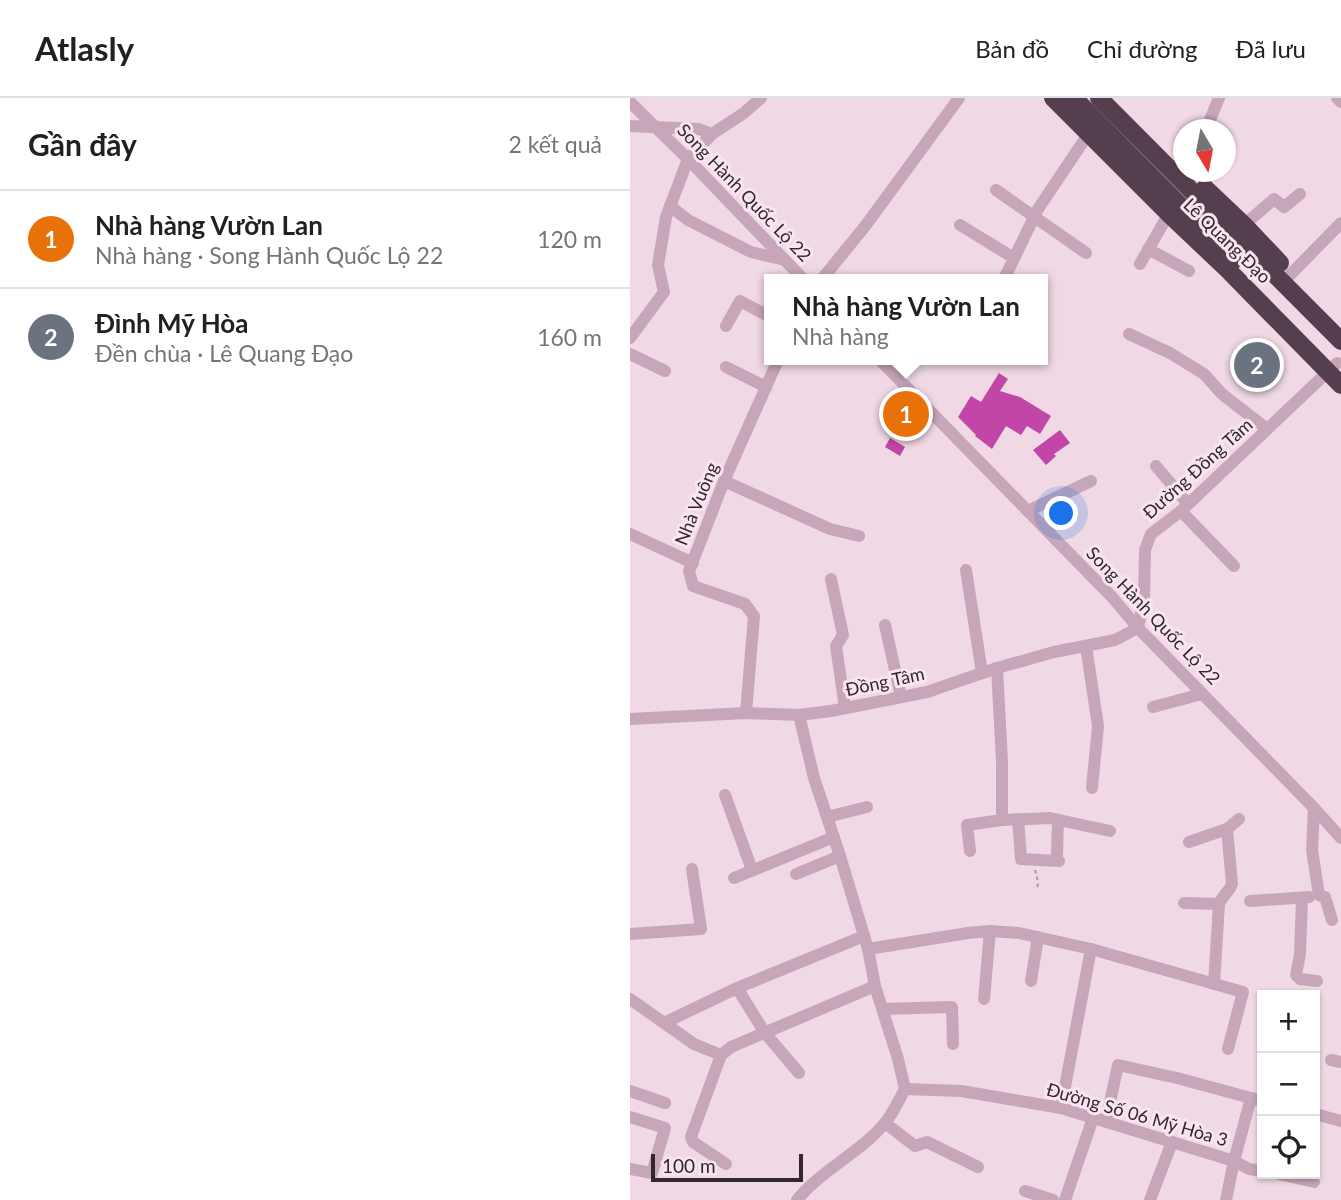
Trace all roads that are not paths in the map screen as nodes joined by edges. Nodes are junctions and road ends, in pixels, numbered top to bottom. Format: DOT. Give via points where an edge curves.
graph roads {
  1 [pos="761,98"];
  2 [pos="959,98"];
  3 [pos="1053,98"];
  4 [pos="1074,98"];
  5 [pos="1099,98"];
  6 [pos="1116,98"];
  7 [pos="1219,98"];
  8 [pos="1337,98"];
  9 [pos="630,102"];
  10 [pos="1341,102"];
  11 [pos="1210,119"];
  12 [pos="630,126"];
  13 [pos="654,127"];
  14 [pos="1093,127"];
  15 [pos="712,134"];
  16 [pos="1173,155"];
  17 [pos="688,159"];
  18 [pos="1200,182"];
  19 [pos="996,190"];
  20 [pos="1300,194"];
  21 [pos="670,206"];
  22 [pos="1172,208"];
  23 [pos="1035,216"];
  24 [pos="1341,223"];
  25 [pos="960,225"];
  26 [pos="1244,225"];
  27 [pos="1148,249"];
  28 [pos="1086,253"];
  29 [pos="1014,258"];
  30 [pos="785,260"];
  31 [pos="1140,264"];
  32 [pos="1189,271"];
  33 [pos="798,274"];
  34 [pos="826,274"];
  35 [pos="1006,274"];
  36 [pos="1287,278"];
  37 [pos="764,314"];
  38 [pos="1341,325"];
  39 [pos="726,326"];
  40 [pos="1129,334"];
  41 [pos="630,338"];
  42 [pos="1341,341"];
  43 [pos="630,354"];
  44 [pos="776,365"];
  45 [pos="885,365"];
  46 [pos="726,367"];
  47 [pos="665,371"];
  48 [pos="1337,372"];
  49 [pos="766,387"];
  50 [pos="1267,429"];
  51 [pos="1156,466"];
  52 [pos="724,481"];
  53 [pos="1091,481"];
  54 [pos="1184,508"];
  55 [pos="1028,511"];
  56 [pos="630,534"];
  57 [pos="859,536"];
  58 [pos="693,563"];
  59 [pos="1234,566"];
  60 [pos="967,570"];
  61 [pos="831,579"];
  62 [pos="885,625"];
  63 [pos="1138,628"];
  64 [pos="1086,646"];
  65 [pos="997,668"];
  66 [pos="982,673"];
  67 [pos="1202,694"];
  68 [pos="901,697"];
  69 [pos="1153,707"];
  70 [pos="845,708"];
  71 [pos="746,713"];
  72 [pos="799,715"];
  73 [pos="630,719"];
  74 [pos="1092,788"];
  75 [pos="725,795"];
  76 [pos="867,807"];
  77 [pos="1314,808"];
  78 [pos="827,817"];
  79 [pos="1018,819"];
  80 [pos="1239,819"];
  81 [pos="1002,820"];
  82 [pos="1058,820"];
  83 [pos="1227,829"];
  84 [pos="1110,831"];
  85 [pos="834,837"];
  86 [pos="1341,838"];
  87 [pos="1189,842"];
  88 [pos="970,851"];
  89 [pos="840,856"];
  90 [pos="692,869"];
  91 [pos="752,870"];
  92 [pos="796,874"];
  93 [pos="734,878"];
  94 [pos="1319,895"];
  95 [pos="1302,898"];
  96 [pos="1250,901"];
  97 [pos="1184,903"];
  98 [pos="1219,904"];
  99 [pos="1332,920"];
  100 [pos="990,931"];
  101 [pos="630,934"];
  102 [pos="863,936"];
  103 [pos="1038,937"];
  104 [pos="868,949"];
  105 [pos="1091,949"];
  106 [pos="1031,981"];
  107 [pos="1317,981"];
  108 [pos="1214,984"];
  109 [pos="875,986"];
  110 [pos="737,988"];
  111 [pos="630,999"];
  112 [pos="984,999"];
  113 [pos="882,1009"];
  114 [pos="664,1023"];
  115 [pos="765,1033"];
  116 [pos="953,1044"];
  117 [pos="1228,1049"];
  118 [pos="721,1055"];
  119 [pos="799,1073"];
  120 [pos="905,1089"];
  121 [pos="630,1091"];
  122 [pos="1256,1099"];
  123 [pos="665,1103"];
  124 [pos="1061,1108"];
  125 [pos="1320,1115"];
  126 [pos="630,1117"];
  127 [pos="1093,1118"];
  128 [pos="1106,1121"];
  129 [pos="1341,1121"];
  130 [pos="885,1122"];
  131 [pos="1172,1142"];
  132 [pos="1234,1161"];
  133 [pos="726,1164"];
  134 [pos="978,1167"];
  135 [pos="630,1169"];
  136 [pos="1257,1170"];
  137 [pos="1301,1179"];
  138 [pos="1314,1182"];
  139 [pos="1025,1191"];
  140 [pos="804,1198"];
  141 [pos="1053,1200"];
  142 [pos="1065,1200"];
  143 [pos="1150,1200"];
  144 [pos="1226,1200"];
  1 -- 15 [label="street"];
  2 -- 34 [label="street"];
  3 -- 14 [label="highway, Lê Quang Đạo"];
  4 -- 14 [label="highway, Lê Quang Đạo"];
  5 -- 36 [label="highway, Lê Quang Đạo"];
  6 -- 16 [label="highway, Lê Quang Đạo"];
  7 -- 11 [label="street"];
  8 -- 10 [label="street"];
  9 -- 13 [label="street, Song Hành Quốc Lộ 22"];
  12 -- 13 [label="street"];
  13 -- 15 [label="street"];
  13 -- 17 [label="street, Song Hành Quốc Lộ 22"];
  14 -- 22 [label="highway, Lê Quang Đạo"];
  14 -- 23 [label="street"];
  15 -- 17 [label="street"];
  17 -- 21 [label="street"];
  17 -- 30 [label="street, Song Hành Quốc Lộ 22"];
  18 -- 26 [label="highway, Lê Quang Đạo"];
  19 -- 23 [label="street"];
  20 -- 26 [label="street" via="1284,207 1273,199"];
  21 -- 30 [label="street" via="751,252"];
  21 -- 41 [label="street" via="658,265 664,292"];
  22 -- 27 [label="street"];
  22 -- 48 [label="highway, Lê Quang Đạo"];
  23 -- 28 [label="street"];
  23 -- 29 [label="street"];
  24 -- 36 [label="street"];
  25 -- 29 [label="street"];
  26 -- 36 [label="highway, Lê Quang Đạo"];
  27 -- 31 [label="street"];
  27 -- 32 [label="street"];
  29 -- 35 [label="street"];
  30 -- 33 [label="street, Song Hành Quốc Lộ 22"];
  36 -- 38 [label="highway, Lê Quang Đạo"];
  36 -- 42 [label="highway, Lê Quang Đạo"];
  37 -- 39 [label="street" via="740,301"];
  40 -- 50 [label="street" via="1197,369"];
  43 -- 47 [label="street"];
  44 -- 49 [label="street, Nhà Vuông"];
  45 -- 55 [label="street, Song Hành Quốc Lộ 22"];
  46 -- 49 [label="street"];
  48 -- 50 [label="street, Đường Đồng Tâm"];
  49 -- 52 [label="street, Nhà Vuông"];
  50 -- 54 [label="street, Đường Đồng Tâm"];
  51 -- 54 [label="street"];
  52 -- 57 [label="street" via="830,528"];
  52 -- 58 [label="street, Nhà Vuông"];
  53 -- 55 [label="street"];
  54 -- 59 [label="street"];
  54 -- 63 [label="street, Đường Đồng Tâm" via="1151,534"];
  55 -- 63 [label="street, Song Hành Quốc Lộ 22"];
  56 -- 58 [label="street"];
  58 -- 71 [label="street, Nhà Vuông" via="689,571 693,586 745,604 754,616"];
  60 -- 66 [label="street"];
  61 -- 70 [label="street" via="843,635 835,646"];
  62 -- 68 [label="street"];
  63 -- 64 [label="street, Đồng Tâm" via="1115,640"];
  63 -- 67 [label="street, Song Hành Quốc Lộ 22"];
  64 -- 65 [label="street, Đồng Tâm"];
  64 -- 74 [label="street" via="1098,726"];
  65 -- 66 [label="street, Đồng Tâm"];
  65 -- 81 [label="street"];
  66 -- 68 [label="street, Đồng Tâm"];
  67 -- 69 [label="street"];
  67 -- 77 [label="street, Song Hành Quốc Lộ 22"];
  68 -- 70 [label="street, Đồng Tâm"];
  70 -- 72 [label="street, Đồng Tâm"];
  71 -- 72 [label="street, Đồng Tâm"];
  71 -- 73 [label="street, Đồng Tâm"];
  72 -- 78 [label="street"];
  75 -- 91 [label="street"];
  76 -- 78 [label="street"];
  77 -- 86 [label="street, Song Hành Quốc Lộ 22"];
  77 -- 94 [label="street" via="1312,850"];
  78 -- 85 [label="street"];
  79 -- 81 [label="street"];
  79 -- 82 [label="street"];
  79 -- 82 [label="street" via="1021,859 1058,858"];
  80 -- 83 [label="street"];
  81 -- 88 [label="street" via="967,825"];
  82 -- 84 [label="street"];
  83 -- 87 [label="street"];
  83 -- 98 [label="street" via="1231,886"];
  85 -- 89 [label="street"];
  85 -- 91 [label="street"];
  89 -- 92 [label="street"];
  89 -- 102 [label="street"];
  90 -- 101 [label="street" via="701,929"];
  91 -- 93 [label="street"];
  94 -- 95 [label="street"];
  94 -- 99 [label="street" via="1325,897"];
  95 -- 96 [label="street"];
  95 -- 107 [label="street" via="1296,974"];
  97 -- 98 [label="street"];
  98 -- 108 [label="street"];
  100 -- 103 [label="street"];
  100 -- 104 [label="street"];
  100 -- 112 [label="street"];
  102 -- 104 [label="street"];
  102 -- 110 [label="street"];
  103 -- 105 [label="street"];
  103 -- 106 [label="street"];
  104 -- 109 [label="street"];
  105 -- 108 [label="street"];
  105 -- 124 [label="street"];
  108 -- 117 [label="street" via="1243,992"];
  109 -- 113 [label="street"];
  109 -- 115 [label="street"];
  110 -- 114 [label="street"];
  110 -- 115 [label="street"];
  111 -- 114 [label="street"];
  113 -- 116 [label="street" via="952,1007"];
  113 -- 120 [label="street"];
  114 -- 118 [label="street" via="694,1044"];
  115 -- 118 [label="street"];
  115 -- 119 [label="street"];
  118 -- 133 [label="street" via="691,1137"];
  120 -- 124 [label="street, Đường Số 06 Mỹ Hòa 3" via="961,1091"];
  120 -- 130 [label="street"];
  121 -- 123 [label="street"];
  122 -- 128 [label="street" via="1118,1065"];
  122 -- 132 [label="street"];
  124 -- 127 [label="street, Đường Số 06 Mỹ Hòa 3"];
  125 -- 129 [label="street"];
  126 -- 135 [label="street" via="668,1129 652,1173"];
  127 -- 128 [label="street, Đường Số 06 Mỹ Hòa 3"];
  127 -- 142 [label="street"];
  128 -- 131 [label="street, Đường Số 06 Mỹ Hòa 3"];
  130 -- 134 [label="street" via="915,1146 927,1142"];
  130 -- 140 [label="street"];
  131 -- 132 [label="street, Đường Số 06 Mỹ Hòa 3"];
  131 -- 143 [label="street"];
  132 -- 136 [label="street, Đường Số 06 Mỹ Hòa 3"];
  132 -- 144 [label="street"];
  137 -- 138 [label="street"];
  139 -- 141 [label="street"];
}
